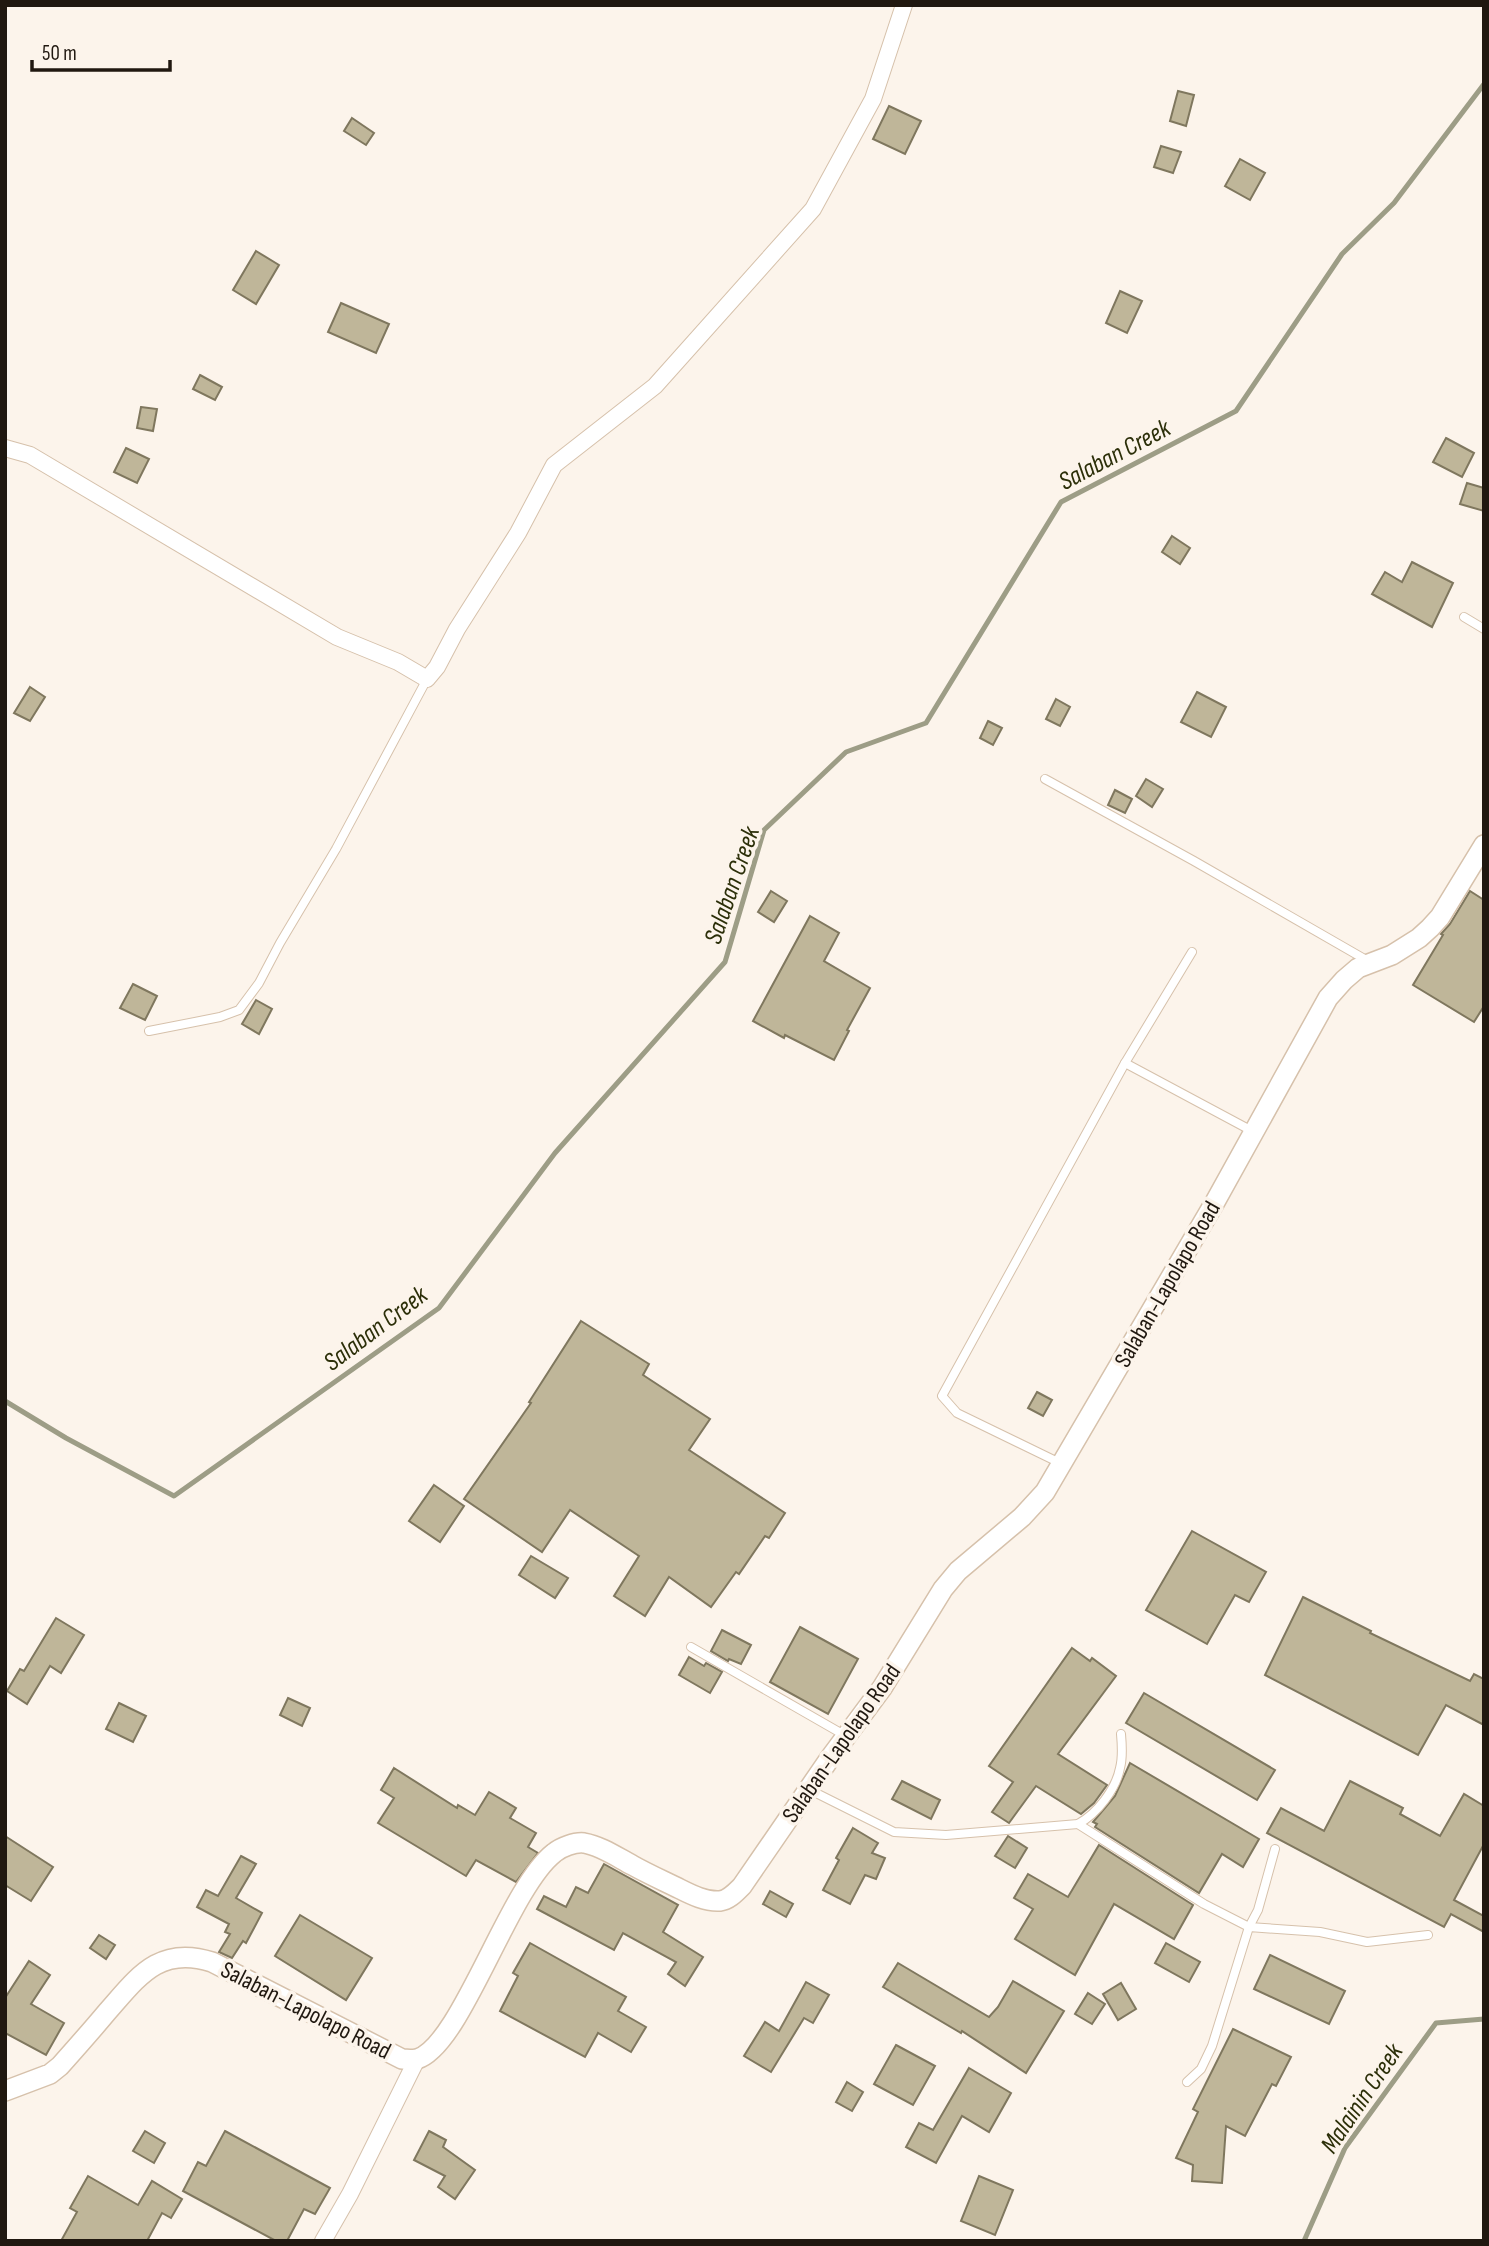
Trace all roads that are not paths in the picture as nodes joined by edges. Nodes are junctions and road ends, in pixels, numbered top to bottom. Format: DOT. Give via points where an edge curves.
graph roads {
  1 [pos="904,5"];
  2 [pos="5,448"];
  3 [pos="1464,617"];
  4 [pos="1484,629"];
  5 [pos="426,679"];
  6 [pos="1045,779"];
  7 [pos="1481,856"];
  8 [pos="1192,952"];
  9 [pos="1370,962"];
  10 [pos="149,1031"];
  11 [pos="1125,1063"];
  12 [pos="1254,1132"];
  13 [pos="1060,1463"];
  14 [pos="691,1647"];
  15 [pos="1121,1734"];
  16 [pos="846,1736"];
  17 [pos="808,1789"];
  18 [pos="1078,1824"];
  19 [pos="1275,1849"];
  20 [pos="1249,1927"];
  21 [pos="1429,1935"];
  22 [pos="417,2060"];
  23 [pos="1188,2082"];
  24 [pos="5,2091"];
  25 [pos="323,2241"];
  1 -- 5 [label="street" via="873,99 813,209 655,386 554,465 518,533"];
  2 -- 5 [label="street" via="30,454 337,637"];
  3 -- 4 [label="lane"];
  5 -- 10 [label="lane" via="336,849 239,1010"];
  6 -- 9 [label="lane"];
  7 -- 9 [label="street, Salaban-Lapolapo Road" via="1430,928 1392,955"];
  8 -- 11 [label="lane"];
  9 -- 12 [label="street, Salaban-Lapolapo Road" via="1344,979 1328,998"];
  11 -- 12 [label="lane"];
  11 -- 13 [label="lane" via="943,1396 957,1413"];
  12 -- 13 [label="street, Salaban-Lapolapo Road"];
  13 -- 16 [label="street, Salaban-Lapolapo Road" via="1045,1492 1022,1517 943,1589 882,1688"];
  14 -- 16 [label="lane"];
  15 -- 18 [label="lane" via="1120,1769 1099,1809"];
  16 -- 17 [label="street, Salaban-Lapolapo Road"];
  17 -- 18 [label="lane" via="894,1832 946,1835"];
  17 -- 22 [label="street, Salaban-Lapolapo Road" via="742,1886 722,1901 699,1898 582,1843 555,1852 517,1901 444,2036"];
  18 -- 20 [label="lane" via="1204,1904"];
  19 -- 20 [label="lane"];
  20 -- 21 [label="lane" via="1320,1932 1367,1942"];
  20 -- 23 [label="lane" via="1212,2046 1201,2069"];
  22 -- 24 [label="street, Salaban-Lapolapo Road" via="401,2059 212,1962 177,1958 142,1972 50,2074"];
  22 -- 25 [label="street"];
}
